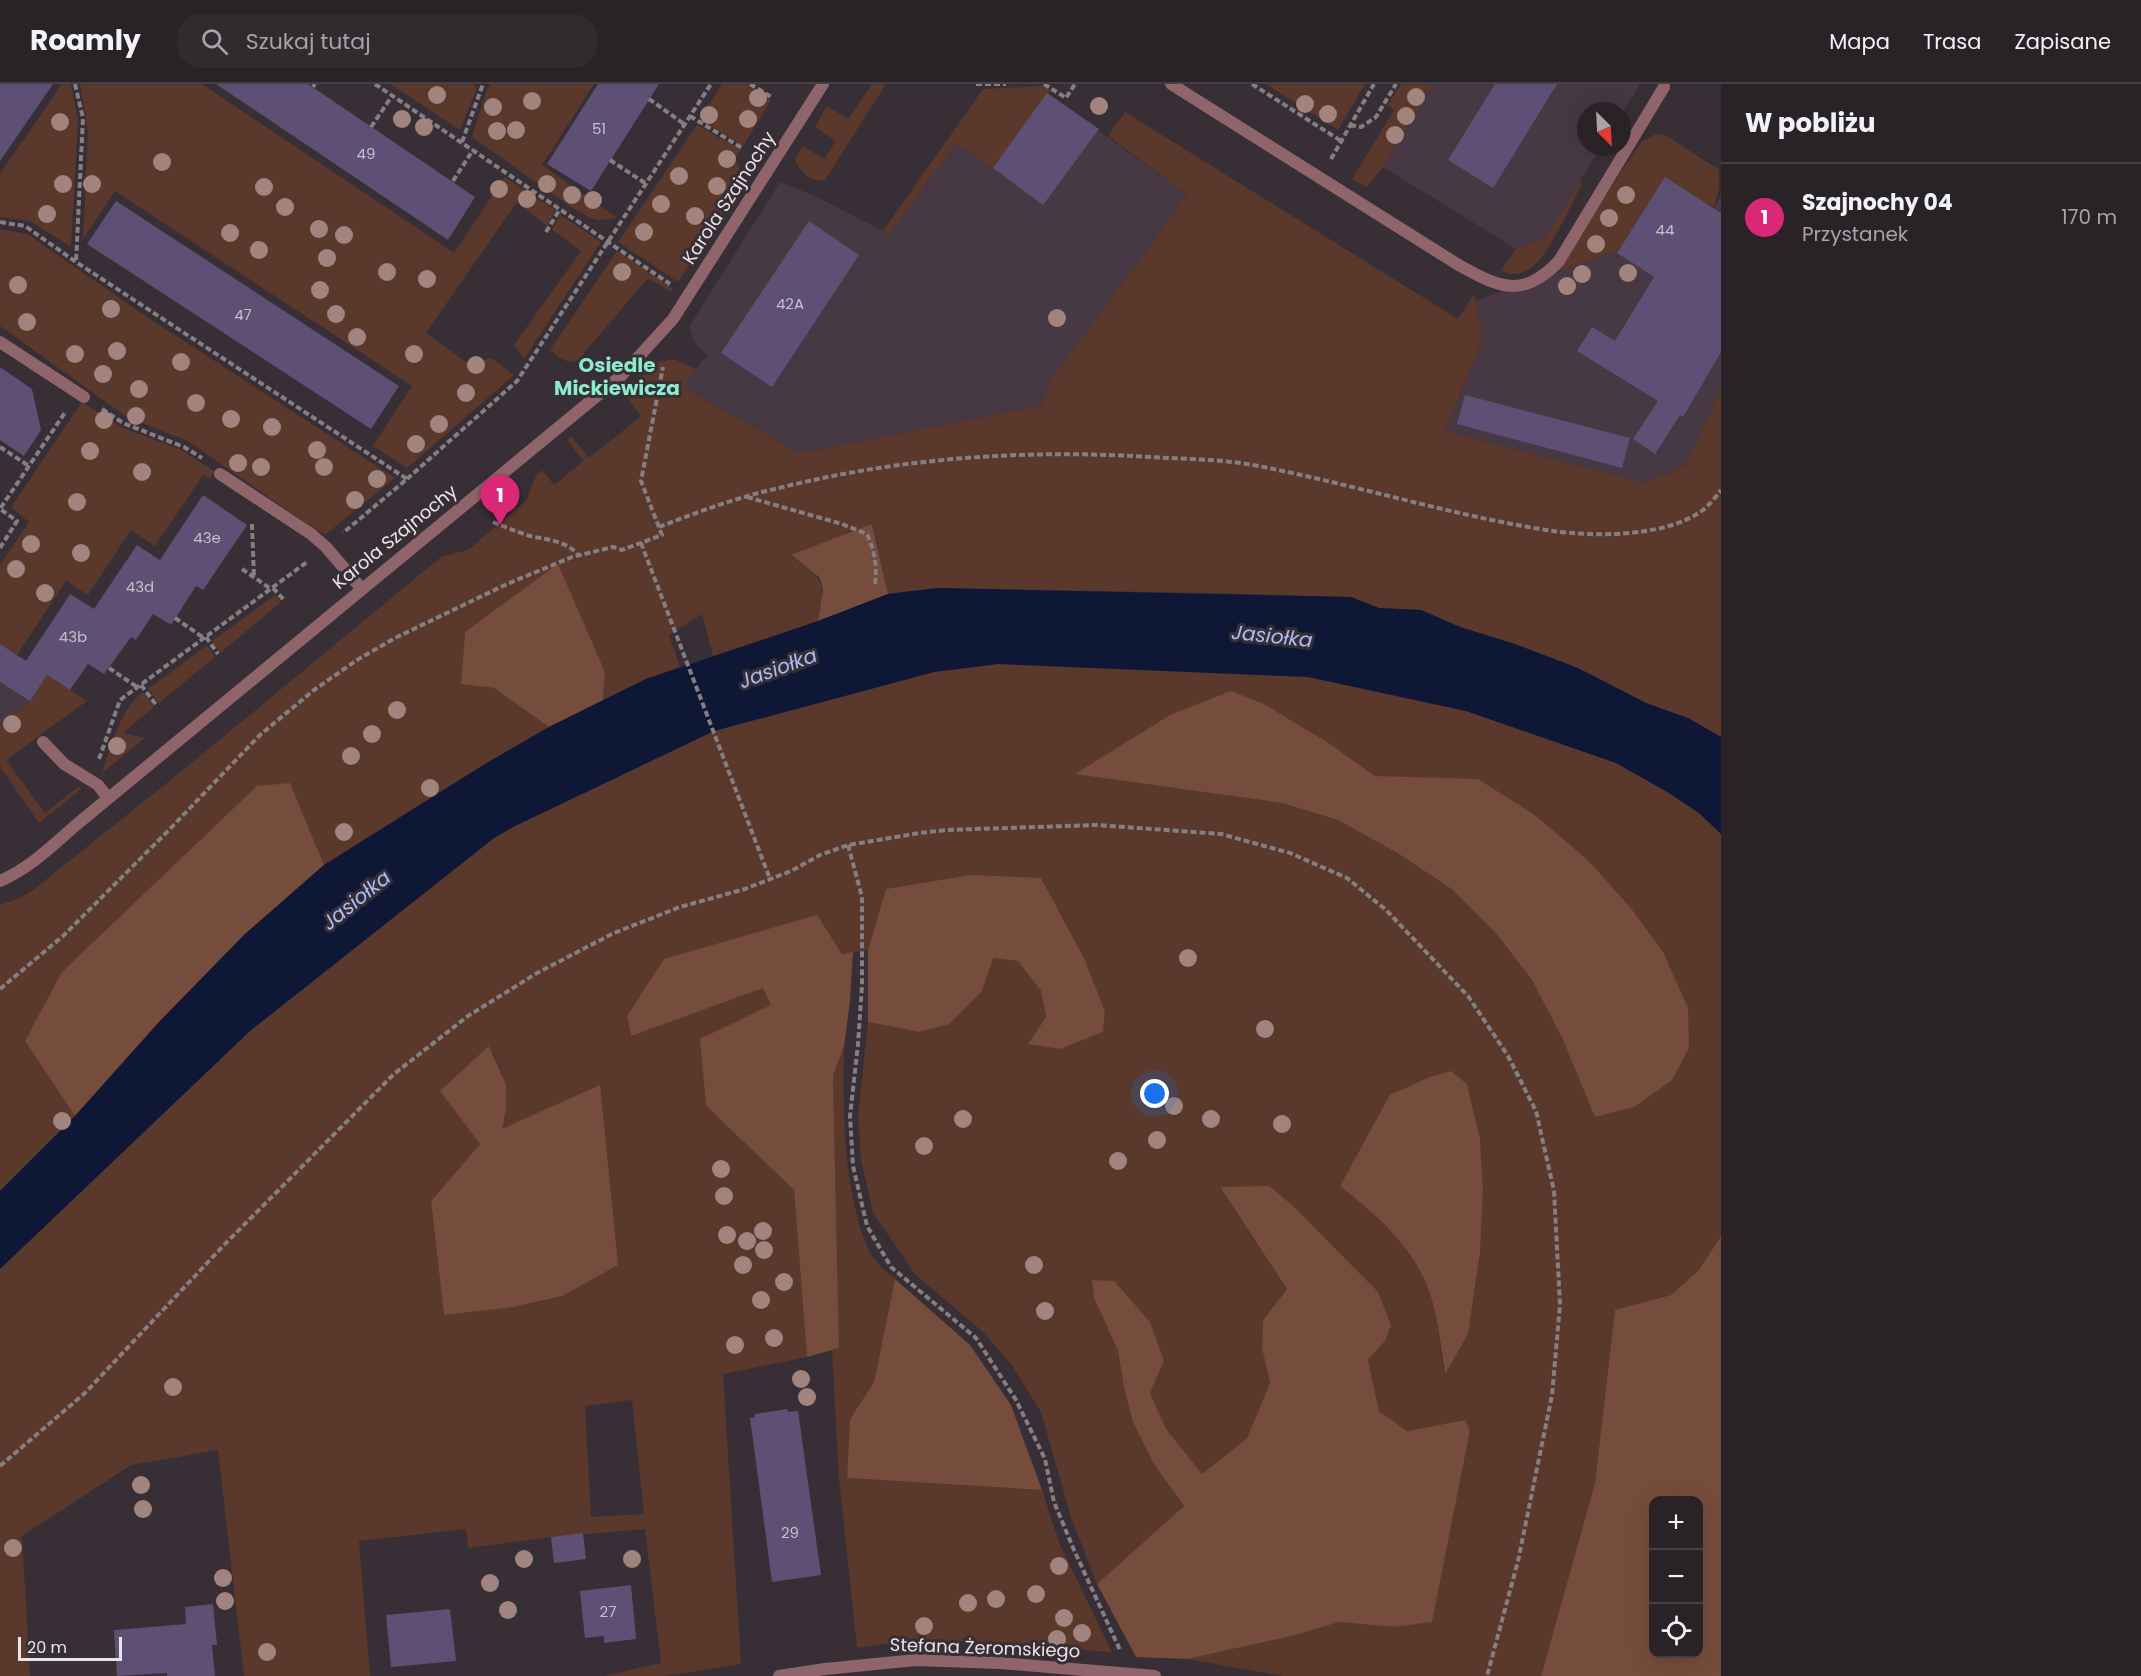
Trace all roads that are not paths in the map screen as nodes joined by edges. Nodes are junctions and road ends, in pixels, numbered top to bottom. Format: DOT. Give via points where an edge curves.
graph roads {
  1 [pos="822,84"];
  2 [pos="1170,84"];
  3 [pos="1665,87"];
  4 [pos="0,342"];
  5 [pos="81,395"];
  6 [pos="220,474"];
  7 [pos="361,588"];
  8 [pos="43,742"];
  9 [pos="108,798"];
  10 [pos="0,881"];
  11 [pos="779,1676"];
  12 [pos="1155,1676"];
  1 -- 7 [label="street, Karola Szajnochy" via="673,319 621,376"];
  2 -- 3 [label="street" via="1488,282 1508,287 1527,285 1559,261"];
  4 -- 5 [label="street"];
  6 -- 7 [label="street" via="311,534"];
  7 -- 9 [label="street, Karola Szajnochy"];
  8 -- 9 [label="street" via="64,764 92,780"];
  9 -- 10 [label="street, Karola Szajnochy" via="36,861"];
  11 -- 12 [label="street, Stefana Żeromskiego" via="916,1660"];
}
